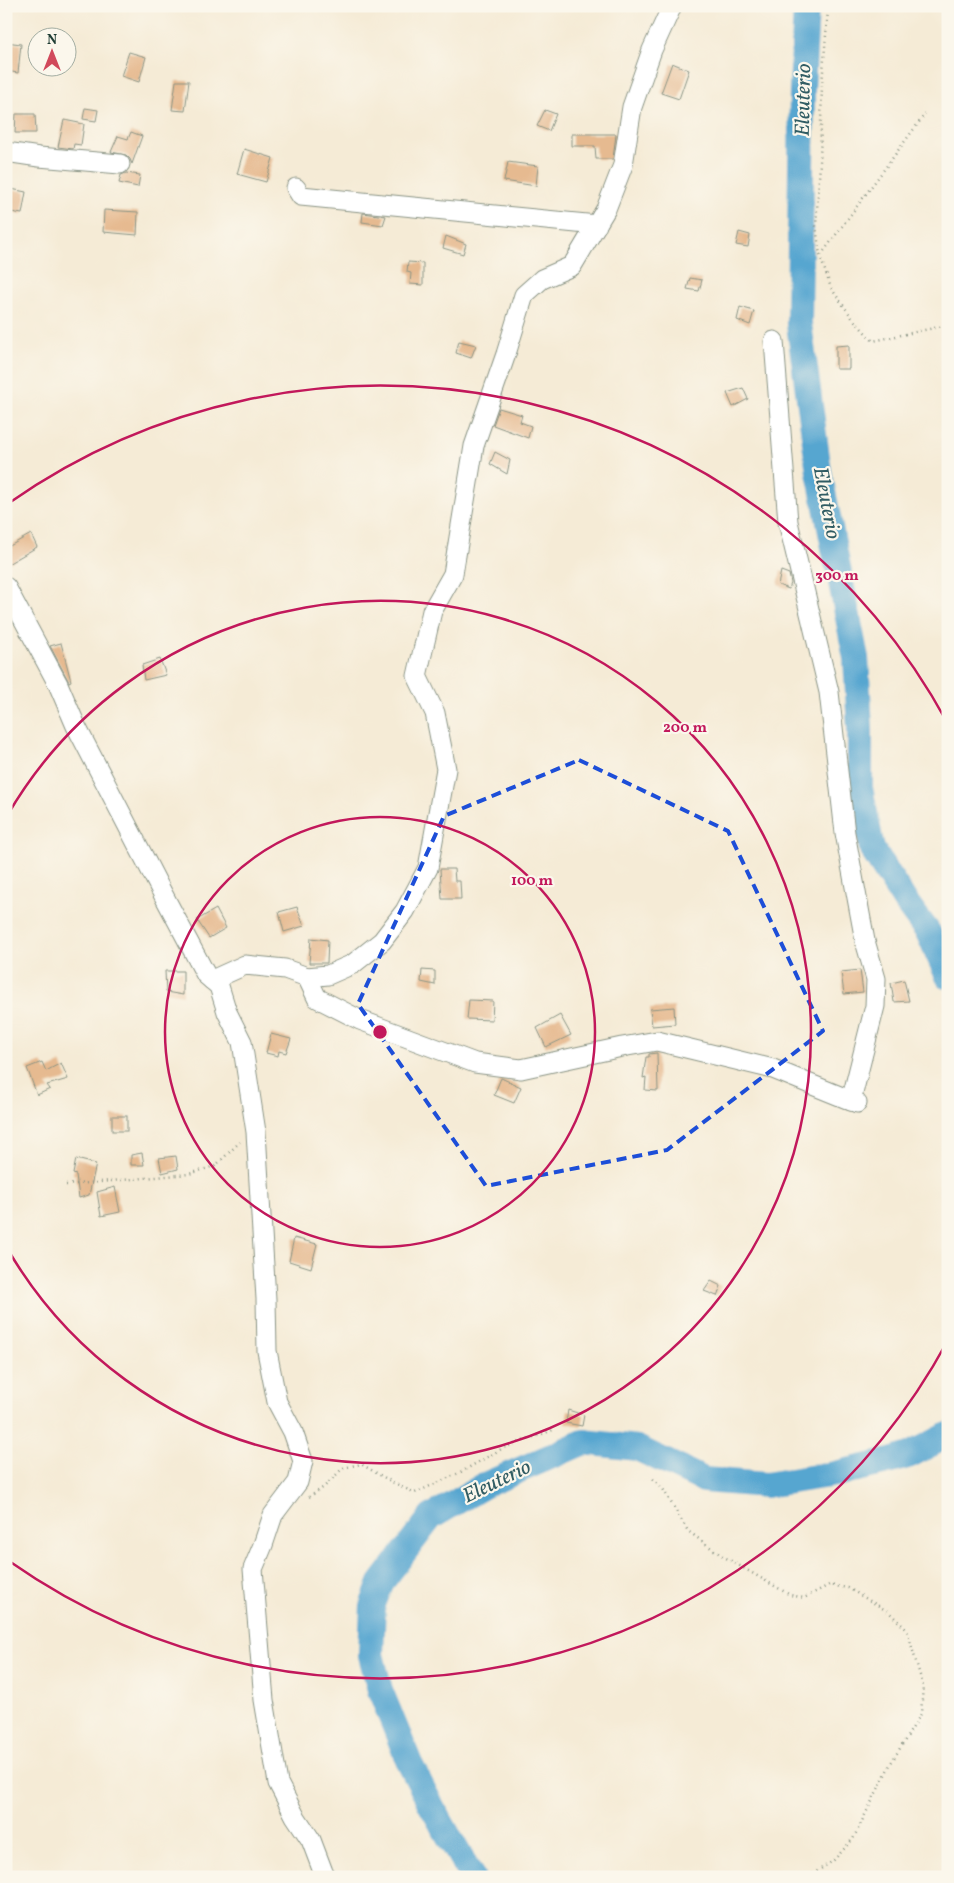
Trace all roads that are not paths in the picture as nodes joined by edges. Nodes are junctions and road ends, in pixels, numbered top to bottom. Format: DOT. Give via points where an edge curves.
graph roads {
  1 [pos="672,6"];
  2 [pos="6,152"];
  3 [pos="120,164"];
  4 [pos="296,188"];
  5 [pos="596,225"];
  6 [pos="774,341"];
  7 [pos="6,587"];
  8 [pos="307,977"];
  9 [pos="212,980"];
  10 [pos="325,1877"];
  1 -- 5 [label="street" via="632,107 623,165 606,209"];
  2 -- 3 [label="street"];
  4 -- 5 [label="street" via="301,196"];
  5 -- 8 [label="street" via="572,266 542,279 524,295 474,446 454,574 432,611 417,676 435,713 446,769 428,868 405,911 382,940 353,964 328,975"];
  6 -- 8 [label="street" via="788,522 829,692 845,833 865,941 876,978 875,1006 854,1102 772,1069 657,1041 520,1069 475,1063 360,1020 317,998"];
  7 -- 9 [label="street" via="165,898 206,975"];
  8 -- 9 [label="street" via="285,970 246,965"];
  9 -- 10 [label="street" via="219,986 242,1042 255,1126 267,1351 277,1402 293,1432 303,1461 298,1482 274,1515 253,1569 264,1700 278,1783 311,1840"];
}
